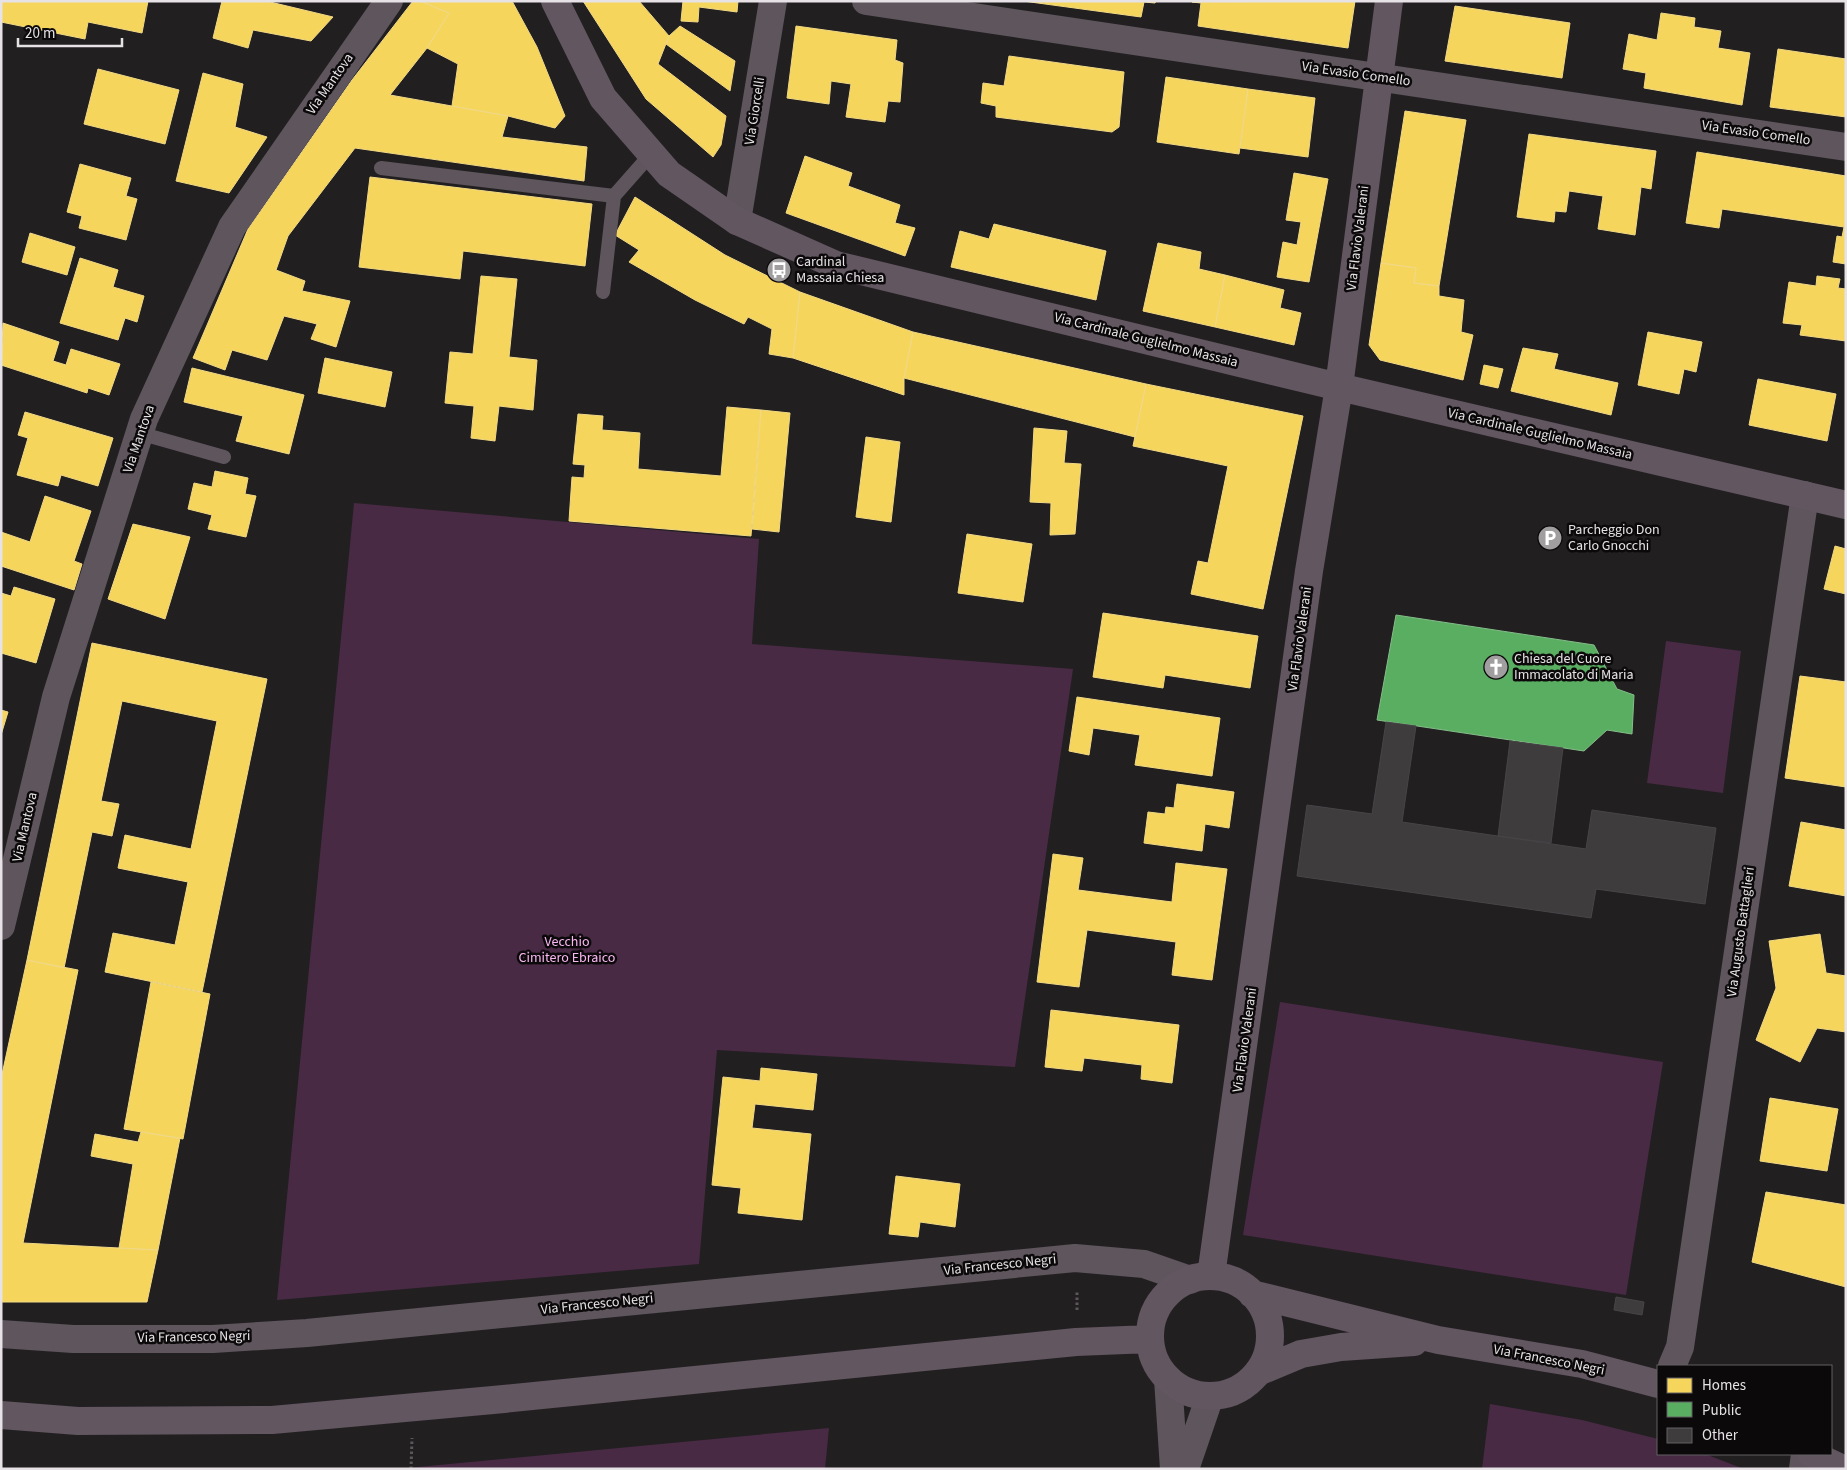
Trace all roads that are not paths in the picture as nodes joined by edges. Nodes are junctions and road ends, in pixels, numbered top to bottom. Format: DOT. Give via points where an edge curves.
graph roads {
  1 [pos="389,1"];
  2 [pos="555,1"];
  3 [pos="773,1"];
  4 [pos="866,1"];
  5 [pos="1389,1"];
  6 [pos="1379,78"];
  7 [pos="1846,147"];
  8 [pos="651,154"];
  9 [pos="381,168"];
  10 [pos="614,196"];
  11 [pos="737,221"];
  12 [pos="603,292"];
  13 [pos="1339,387"];
  14 [pos="140,433"];
  15 [pos="224,457"];
  16 [pos="1805,495"];
  17 [pos="1846,505"];
  18 [pos="1,926"];
  19 [pos="1200,1278"];
  20 [pos="1252,1294"];
  21 [pos="1,1334"];
  22 [pos="1150,1339"];
  23 [pos="1438,1340"];
  24 [pos="1672,1365"];
  25 [pos="1258,1372"];
  26 [pos="1168,1379"];
  27 [pos="1657,1384"];
  28 [pos="1210,1396"];
  29 [pos="1,1415"];
  30 [pos="1805,1455"];
  31 [pos="1813,1455"];
  32 [pos="1174,1469"];
  33 [pos="1185,1469"];
  34 [pos="1803,1469"];
  35 [pos="1843,1469"];
  1 -- 14 [label="street, Via Mantova" via="232,227"];
  2 -- 8 [label="main road, Via Cardinale Guglielmo Massaia" via="603,98"];
  3 -- 11 [label="street, Via Giorcelli"];
  4 -- 6 [label="street, Via Evasio Comello"];
  5 -- 6 [label="main road, Via Flavio Valerani"];
  6 -- 7 [label="street, Via Evasio Comello"];
  6 -- 13 [label="main road, Via Flavio Valerani"];
  8 -- 10 [label="lane"];
  8 -- 11 [label="main road, Via Cardinale Guglielmo Massaia" via="669,174"];
  9 -- 10 [label="lane"];
  10 -- 12 [label="lane"];
  11 -- 13 [label="main road, Via Cardinale Guglielmo Massaia" via="836,265"];
  13 -- 16 [label="main road, Via Cardinale Guglielmo Massaia"];
  13 -- 19 [label="main road, Via Flavio Valerani"];
  14 -- 15 [label="lane"];
  14 -- 18 [label="street, Via Mantova" via="56,697"];
  16 -- 17 [label="main road, Via Cardinale Guglielmo Massaia"];
  16 -- 24 [label="street, Via Augusto Battaglieri" via="1680,1347"];
  19 -- 20 [label="main road" via="1226,1278"];
  19 -- 21 [label="street, Via Francesco Negri" via="1144,1264 1075,1258 307,1333 213,1339 73,1339"];
  19 -- 22 [label="main road" via="1168,1293 1151,1322"];
  20 -- 23 [label="main road, Via Francesco Negri"];
  20 -- 25 [label="main road" via="1268,1323 1266,1357"];
  22 -- 26 [label="main road" via="1158,1367"];
  22 -- 29 [label="main road" via="1076,1342 272,1420 78,1421"];
  23 -- 25 [label="main road, Via Francesco Negri" via="1342,1347 1301,1354"];
  23 -- 27 [label="main road, Via Francesco Negri" via="1582,1364"];
  25 -- 28 [label="main road" via="1249,1382 1231,1392"];
  26 -- 28 [label="main road" via="1194,1394"];
  26 -- 32 [label="street"];
  28 -- 33 [label="street"];
  30 -- 34 [label="street"];
  31 -- 35 [label="main road"];
}
